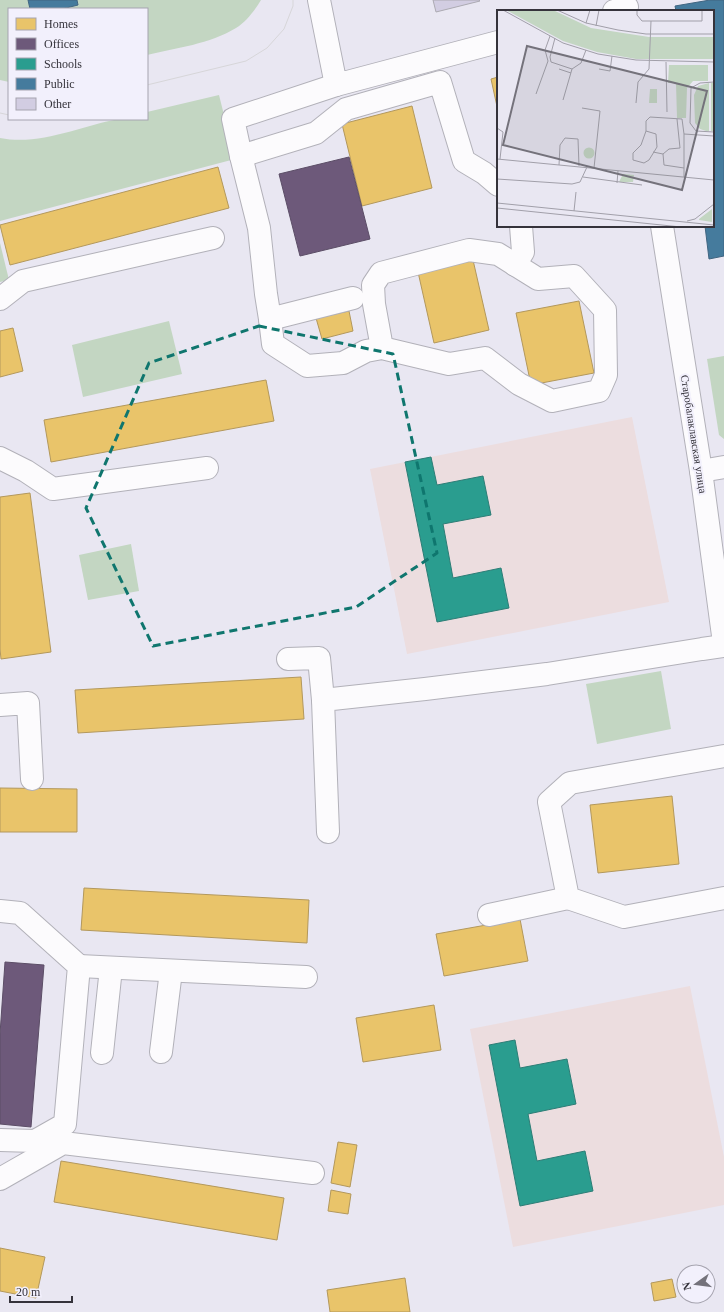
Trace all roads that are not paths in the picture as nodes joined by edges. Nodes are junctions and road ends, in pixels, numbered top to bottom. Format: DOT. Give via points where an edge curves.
graph roads {
  1 [pos="319,0"];
  2 [pos="497,42"];
  3 [pos="336,85"];
  4 [pos="241,156"];
  5 [pos="497,184"];
  6 [pos="521,227"];
  7 [pos="662,227"];
  8 [pos="213,238"];
  9 [pos="515,265"];
  10 [pos="353,298"];
  11 [pos="0,299"];
  12 [pos="270,319"];
  13 [pos="382,348"];
  14 [pos="0,458"];
  15 [pos="724,467"];
  16 [pos="207,468"];
  17 [pos="701,471"];
  18 [pos="724,643"];
  19 [pos="724,646"];
  20 [pos="288,659"];
  21 [pos="323,700"];
  22 [pos="0,705"];
  23 [pos="724,756"];
  24 [pos="32,779"];
  25 [pos="328,832"];
  26 [pos="568,898"];
  27 [pos="724,898"];
  28 [pos="0,911"];
  29 [pos="489,915"];
  30 [pos="79,966"];
  31 [pos="111,968"];
  32 [pos="171,971"];
  33 [pos="306,977"];
  34 [pos="161,1052"];
  35 [pos="102,1053"];
  36 [pos="0,1140"];
  37 [pos="313,1173"];
  38 [pos="0,1179"];
  1 -- 3 [label="street"];
  2 -- 3 [label="street"];
  3 -- 4 [label="street" via="233,119"];
  4 -- 5 [label="street" via="316,133 346,109 440,82 464,161"];
  4 -- 12 [label="street" via="259,228"];
  6 -- 9 [label="street" via="523,252"];
  7 -- 17 [label="street, Старобалаклавская улица"];
  8 -- 11 [label="street" via="22,281"];
  9 -- 13 [label="street" via="498,254 469,250 381,273 373,284"];
  9 -- 13 [label="street" via="538,279 574,276 604,310 606,375 599,391 552,401 519,384 485,358 448,364"];
  10 -- 12 [label="street"];
  12 -- 13 [label="street" via="273,344 308,366 343,363 366,351"];
  14 -- 16 [label="street" via="53,489"];
  15 -- 17 [label="street"];
  17 -- 18 [label="street, Старобалаклавская улица"];
  19 -- 21 [label="street" via="547,674"];
  20 -- 21 [label="street" via="319,658"];
  21 -- 25 [label="street"];
  22 -- 24 [label="street" via="28,703"];
  23 -- 26 [label="street" via="570,783 549,802"];
  26 -- 27 [label="street" via="624,917"];
  26 -- 29 [label="street"];
  28 -- 30 [label="street" via="20,913"];
  30 -- 31 [label="street"];
  30 -- 36 [label="street" via="65,1124 35,1141"];
  31 -- 32 [label="street"];
  31 -- 35 [label="street"];
  32 -- 33 [label="street"];
  32 -- 34 [label="street"];
  37 -- 38 [label="street" via="63,1143"];
}
